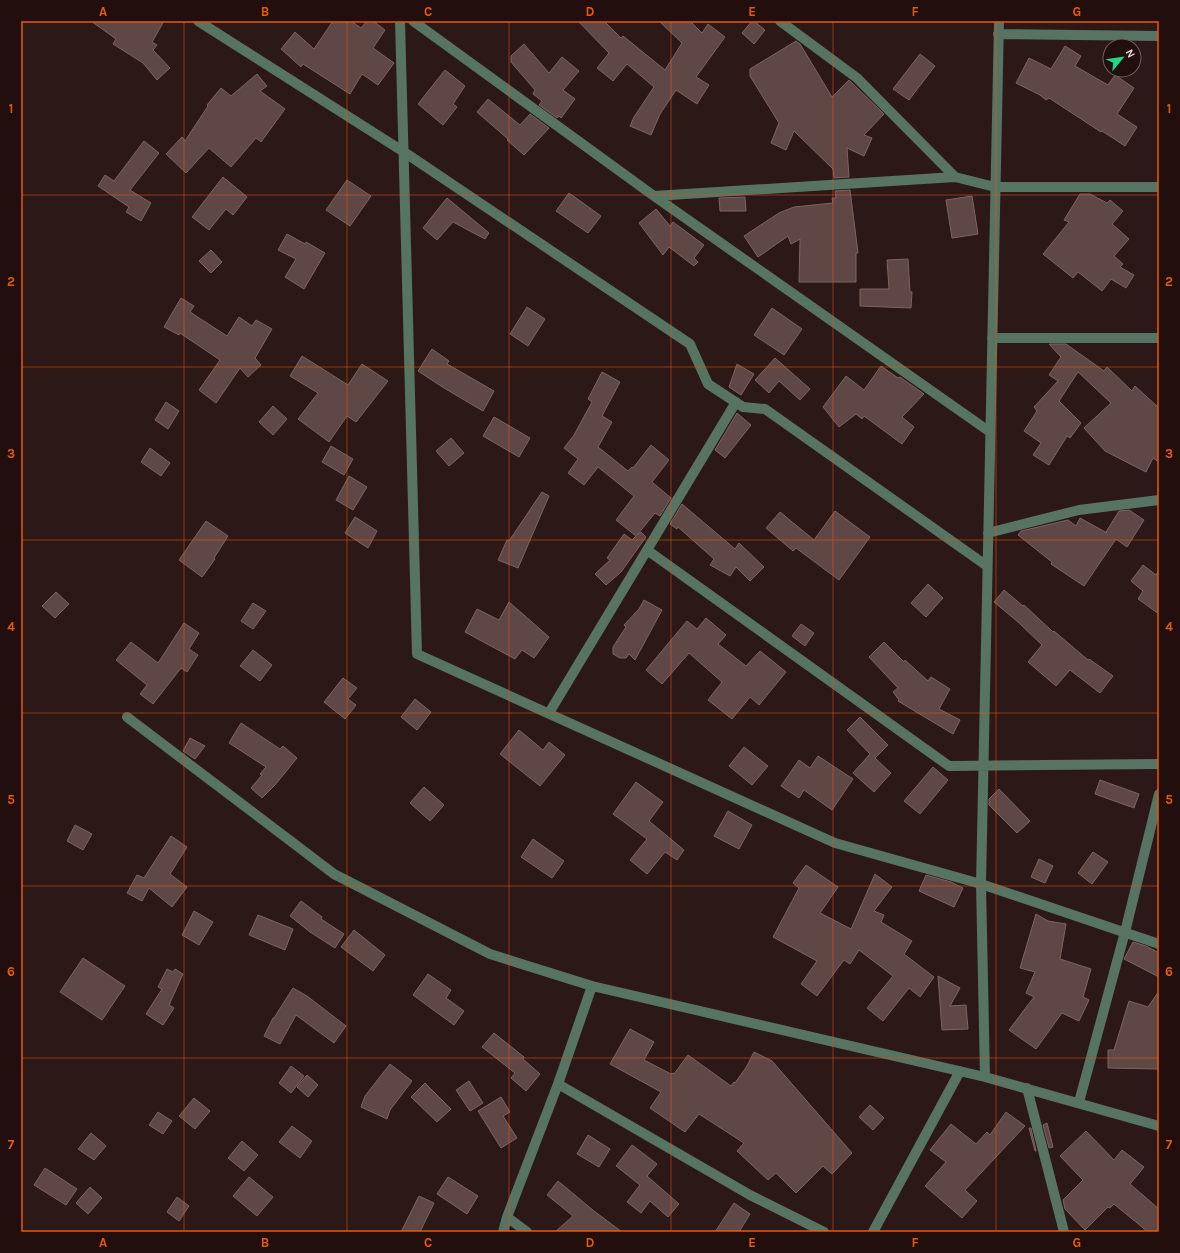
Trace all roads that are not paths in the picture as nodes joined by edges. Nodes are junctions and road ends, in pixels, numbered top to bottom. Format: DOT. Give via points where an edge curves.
graph roads {
  1 [pos="198,21"];
  2 [pos="400,21"];
  3 [pos="413,21"];
  4 [pos="780,21"];
  5 [pos="999,21"];
  6 [pos="998,34"];
  7 [pos="1159,36"];
  8 [pos="404,152"];
  9 [pos="955,177"];
  10 [pos="995,187"];
  11 [pos="1159,187"];
  12 [pos="654,196"];
  13 [pos="992,338"];
  14 [pos="1159,338"];
  15 [pos="736,402"];
  16 [pos="990,432"];
  17 [pos="1159,500"];
  18 [pos="988,533"];
  19 [pos="647,550"];
  20 [pos="987,566"];
  21 [pos="549,713"];
  22 [pos="127,717"];
  23 [pos="1159,764"];
  24 [pos="983,766"];
  25 [pos="1159,794"];
  26 [pos="981,884"];
  27 [pos="1125,932"];
  28 [pos="1159,944"];
  29 [pos="592,986"];
  30 [pos="960,1071"];
  31 [pos="985,1077"];
  32 [pos="558,1084"];
  33 [pos="1027,1088"];
  34 [pos="1079,1102"];
  35 [pos="1159,1126"];
  36 [pos="507,1217"];
  37 [pos="503,1232"];
  38 [pos="527,1232"];
  39 [pos="824,1232"];
  40 [pos="873,1232"];
  41 [pos="1064,1232"];
  1 -- 8 [label="street"];
  2 -- 8 [label="street"];
  3 -- 12 [label="street"];
  4 -- 9 [label="street" via="857,78"];
  5 -- 6 [label="street"];
  6 -- 7 [label="street"];
  6 -- 10 [label="street"];
  8 -- 15 [label="street" via="690,344 708,384"];
  8 -- 21 [label="street" via="417,654"];
  9 -- 10 [label="street"];
  9 -- 12 [label="street"];
  10 -- 11 [label="street"];
  10 -- 13 [label="street"];
  12 -- 16 [label="street"];
  13 -- 14 [label="street"];
  13 -- 16 [label="street"];
  15 -- 19 [label="street"];
  15 -- 20 [label="street" via="743,407 765,409"];
  16 -- 18 [label="street"];
  17 -- 18 [label="street" via="1079,510"];
  18 -- 20 [label="street"];
  19 -- 21 [label="street"];
  19 -- 24 [label="street" via="948,766"];
  20 -- 24 [label="street"];
  21 -- 26 [label="street" via="835,843"];
  22 -- 29 [label="street" via="334,874 490,954"];
  23 -- 24 [label="street"];
  24 -- 26 [label="street"];
  25 -- 27 [label="street"];
  26 -- 27 [label="street"];
  26 -- 31 [label="street"];
  27 -- 28 [label="street"];
  27 -- 34 [label="street"];
  29 -- 30 [label="street"];
  29 -- 32 [label="street"];
  30 -- 31 [label="street"];
  30 -- 40 [label="street"];
  31 -- 33 [label="street"];
  32 -- 36 [label="street"];
  32 -- 39 [label="street" via="750,1195"];
  33 -- 34 [label="street"];
  33 -- 41 [label="street"];
  34 -- 35 [label="street"];
  36 -- 37 [label="street"];
  36 -- 38 [label="street"];
}
